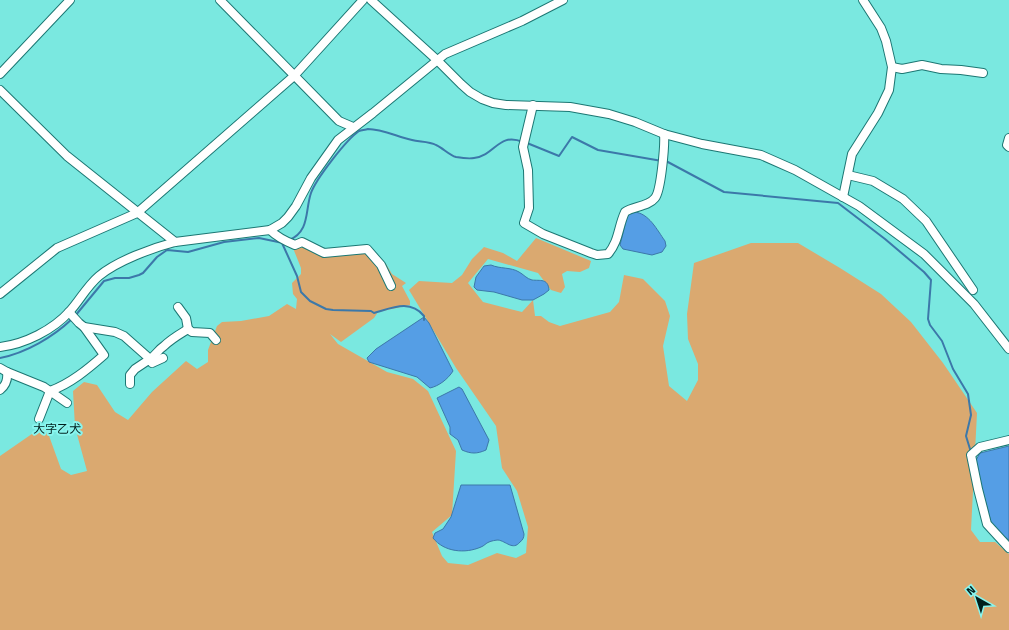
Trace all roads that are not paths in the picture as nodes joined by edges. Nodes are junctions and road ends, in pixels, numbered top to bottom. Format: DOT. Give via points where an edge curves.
graph roads {
  1 [pos="70,0"];
  2 [pos="220,0"];
  3 [pos="363,0"];
  4 [pos="372,0"];
  5 [pos="563,0"];
  6 [pos="863,0"];
  7 [pos="437,60"];
  8 [pos="892,67"];
  9 [pos="0,74"];
  10 [pos="983,74"];
  11 [pos="294,76"];
  12 [pos="0,90"];
  13 [pos="533,105"];
  14 [pos="353,127"];
  15 [pos="664,134"];
  16 [pos="1009,138"];
  17 [pos="1009,147"];
  18 [pos="848,175"];
  19 [pos="843,197"];
  20 [pos="137,213"];
  21 [pos="270,230"];
  22 [pos="175,242"];
  23 [pos="391,286"];
  24 [pos="973,290"];
  25 [pos="0,294"];
  26 [pos="178,307"];
  27 [pos="72,315"];
  28 [pos="84,327"];
  29 [pos="188,329"];
  30 [pos="216,340"];
  31 [pos="0,347"];
  32 [pos="1009,349"];
  33 [pos="163,358"];
  34 [pos="150,359"];
  35 [pos="4,370"];
  36 [pos="130,384"];
  37 [pos="0,390"];
  38 [pos="50,391"];
  39 [pos="67,403"];
  40 [pos="39,418"];
  41 [pos="1009,440"];
  42 [pos="1009,548"];
  1 -- 9 [label="street"];
  2 -- 11 [label="street"];
  3 -- 11 [label="street"];
  4 -- 7 [label="street"];
  5 -- 7 [label="street"];
  6 -- 8 [label="street" via="881,28"];
  7 -- 13 [label="street" via="470,92 482,98 506,105"];
  7 -- 14 [label="street"];
  8 -- 10 [label="street" via="902,69 922,65"];
  8 -- 18 [label="street" via="889,90 852,154"];
  11 -- 14 [label="street" via="339,121"];
  11 -- 20 [label="street"];
  12 -- 20 [label="street" via="67,156"];
  13 -- 15 [label="street" via="570,107 603,113"];
  13 -- 15 [label="street" via="523,147 528,170 529,208 524,223 543,234 597,255 608,254 613,248 625,212 647,204 655,198 661,176"];
  14 -- 21 [label="street" via="329,152 288,217"];
  15 -- 19 [label="street" via="761,155 795,170"];
  16 -- 17 [label="street"];
  18 -- 19 [label="street"];
  18 -- 24 [label="street" via="873,181 903,199 926,221"];
  19 -- 32 [label="street" via="924,254 974,304"];
  20 -- 22 [label="street"];
  20 -- 25 [label="street" via="57,248"];
  21 -- 22 [label="street"];
  21 -- 23 [label="street" via="285,241 295,245 302,242 324,253 366,249 381,265"];
  22 -- 27 [label="street" via="109,268 88,287"];
  26 -- 29 [label="street" via="186,318"];
  27 -- 28 [label="street"];
  27 -- 31 [label="street" via="32,338 13,346"];
  28 -- 34 [label="street" via="124,336"];
  28 -- 38 [label="street" via="104,355 74,378"];
  29 -- 30 [label="street" via="192,332 210,333"];
  29 -- 34 [label="street"];
  33 -- 34 [label="street" via="152,363"];
  34 -- 36 [label="street" via="130,375"];
  35 -- 37 [label="street" via="8,377"];
  35 -- 38 [label="street"];
  38 -- 39 [label="street"];
  38 -- 40 [label="street"];
  41 -- 42 [label="street" via="980,446 971,455 987,524"];
}
